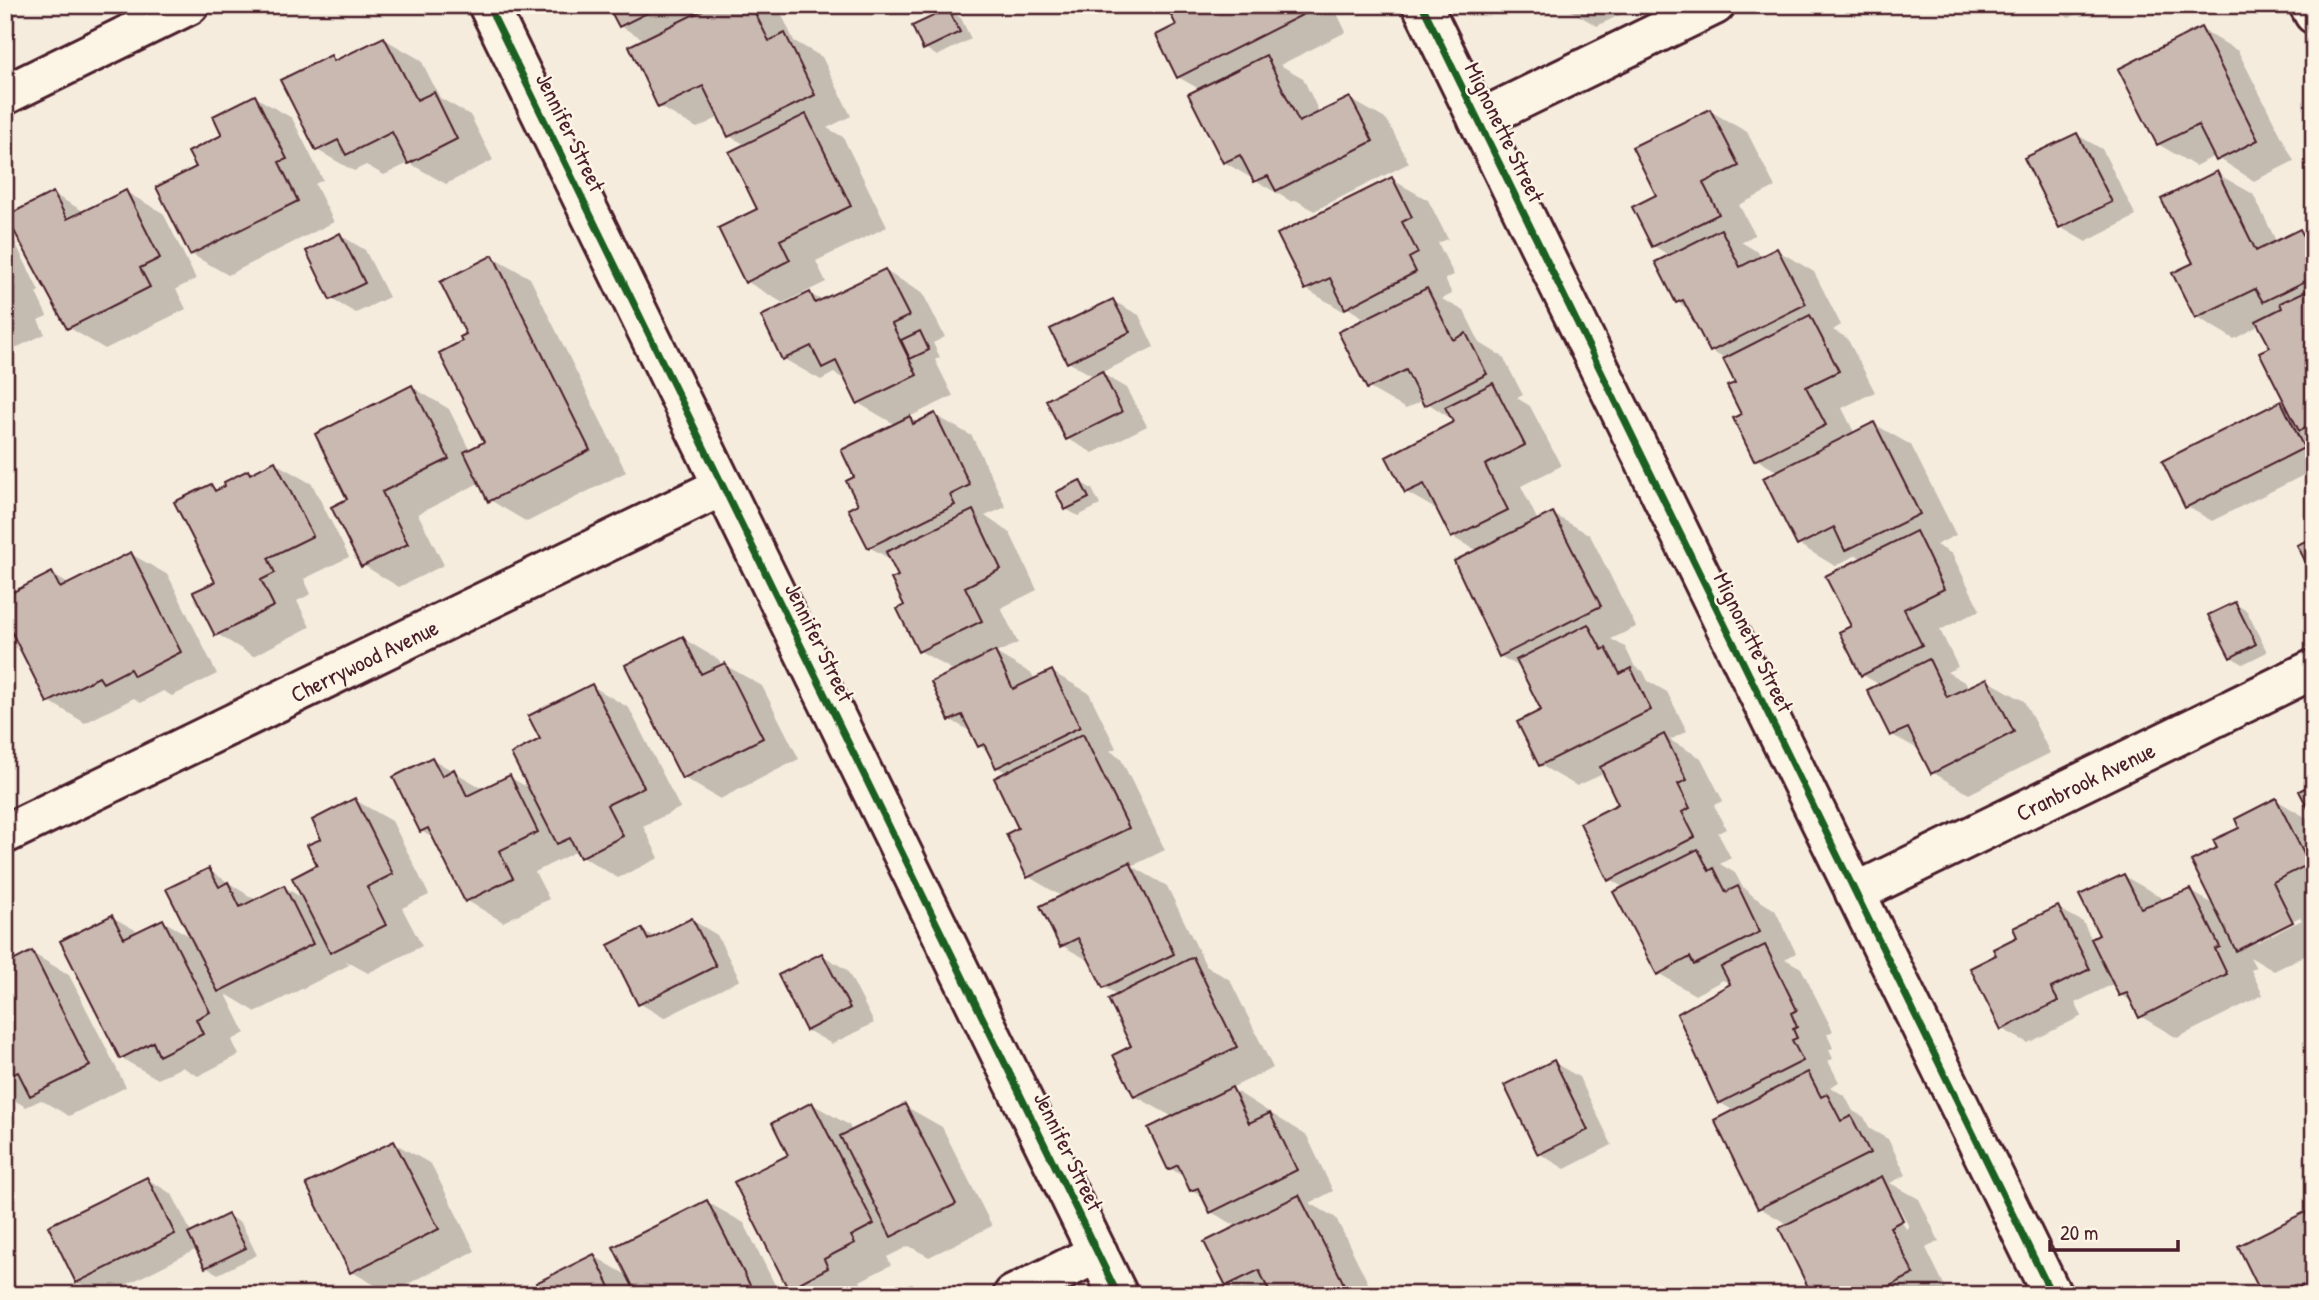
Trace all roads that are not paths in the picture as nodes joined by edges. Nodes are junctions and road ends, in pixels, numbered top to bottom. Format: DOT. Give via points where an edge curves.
graph roads {
  1 [pos="189,5"];
  2 [pos="488,5"];
  3 [pos="1422,5"];
  4 [pos="1715,5"];
  5 [pos="2309,5"];
  6 [pos="2314,14"];
  7 [pos="5,95"];
  8 [pos="1478,120"];
  9 [pos="723,486"];
  10 [pos="2314,669"];
  11 [pos="5,834"];
  12 [pos="1855,892"];
  13 [pos="1098,1254"];
  14 [pos="2049,1294"];
  15 [pos="1013,1295"];
  16 [pos="1118,1295"];
  1 -- 7 [label="street"];
  2 -- 9 [label="street, Jennifer Street"];
  3 -- 8 [label="street, Mignonette Street"];
  4 -- 8 [label="street"];
  5 -- 6 [label="street"];
  8 -- 12 [label="street, Mignonette Street"];
  9 -- 11 [label="street, Cherrywood Avenue"];
  9 -- 13 [label="street, Jennifer Street"];
  10 -- 12 [label="street, Cranbrook Avenue"];
  12 -- 14 [label="street, Mignonette Street"];
  13 -- 15 [label="street"];
  13 -- 16 [label="street, Jennifer Street"];
}
